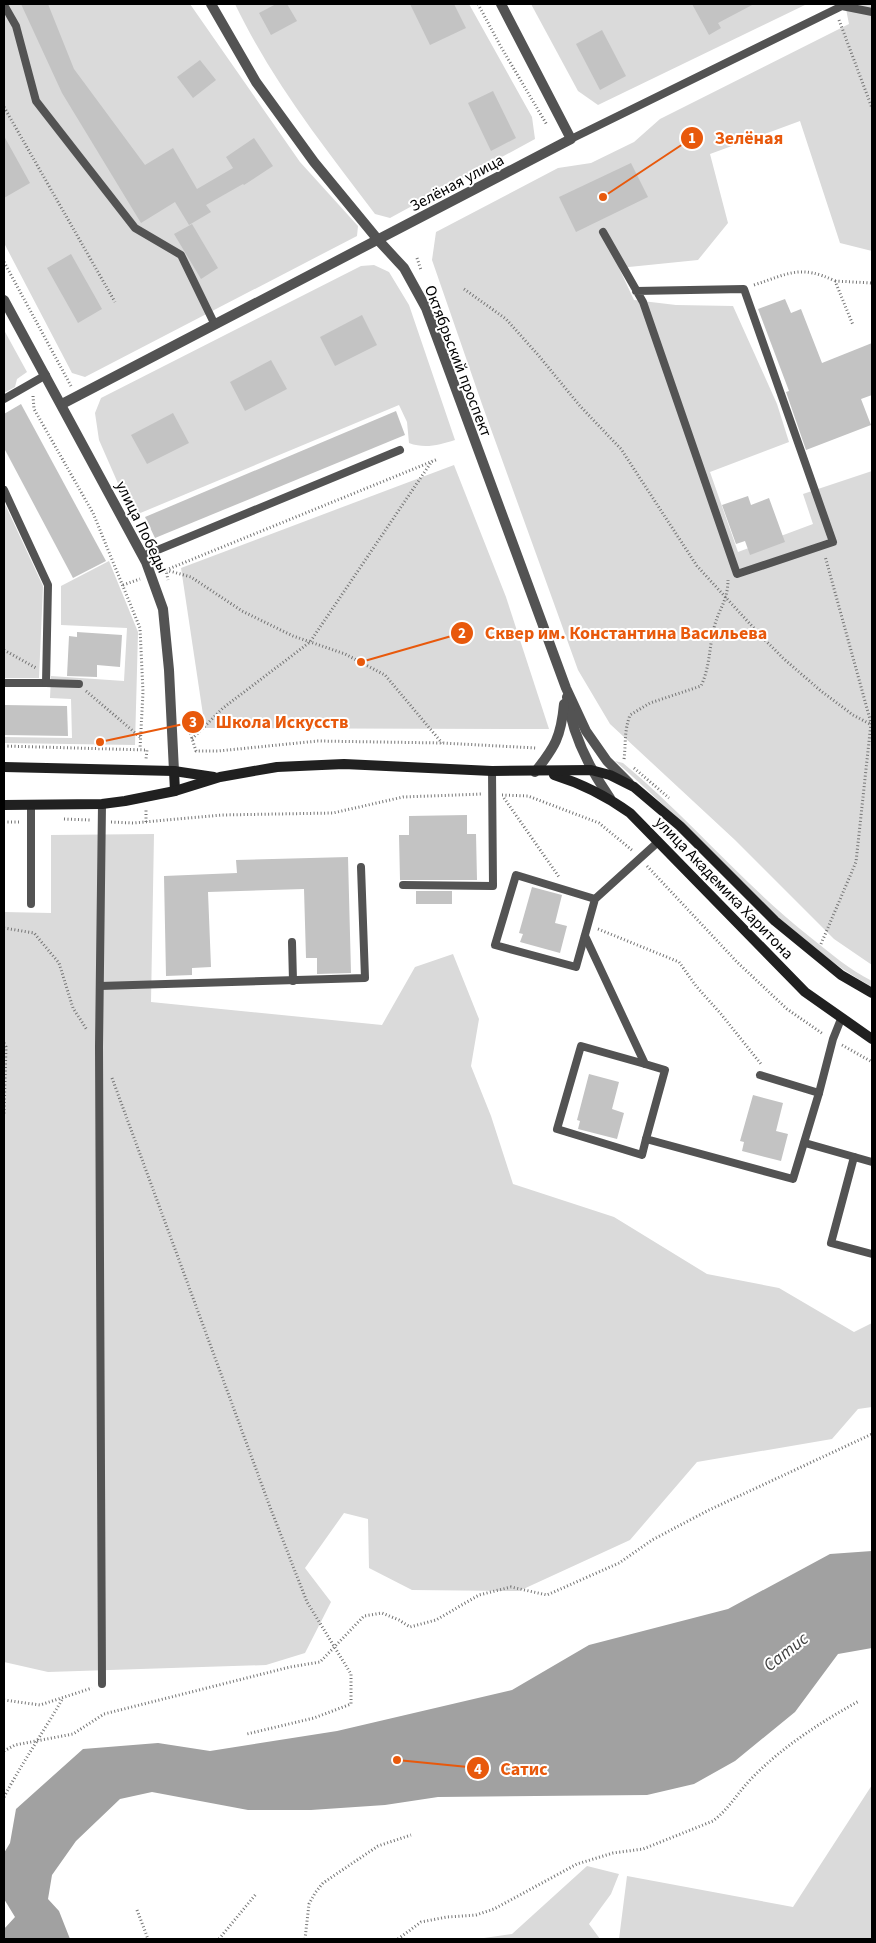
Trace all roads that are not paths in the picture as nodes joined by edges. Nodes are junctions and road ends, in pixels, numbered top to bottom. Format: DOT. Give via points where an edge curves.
graph roads {
  1 [pos="212,4"];
  2 [pos="501,4"];
  3 [pos="4,5"];
  4 [pos="839,6"];
  5 [pos="872,12"];
  6 [pos="571,140"];
  7 [pos="603,232"];
  8 [pos="379,241"];
  9 [pos="636,291"];
  10 [pos="4,300"];
  11 [pos="215,325"];
  12 [pos="46,375"];
  13 [pos="4,399"];
  14 [pos="62,404"];
  15 [pos="400,450"];
  16 [pos="4,490"];
  17 [pos="143,556"];
  18 [pos="4,683"];
  19 [pos="46,683"];
  20 [pos="79,684"];
  21 [pos="566,688"];
  22 [pos="4,767"];
  23 [pos="591,770"];
  24 [pos="174,771"];
  25 [pos="492,771"];
  26 [pos="535,772"];
  27 [pos="546,772"];
  28 [pos="220,777"];
  29 [pos="634,787"];
  30 [pos="175,791"];
  31 [pos="610,798"];
  32 [pos="102,804"];
  33 [pos="4,805"];
  34 [pos="31,805"];
  35 [pos="658,842"];
  36 [pos="361,867"];
  37 [pos="403,885"];
  38 [pos="595,899"];
  39 [pos="31,904"];
  40 [pos="585,936"];
  41 [pos="292,942"];
  42 [pos="293,981"];
  43 [pos="100,986"];
  44 [pos="872,993"];
  45 [pos="841,1019"];
  46 [pos="872,1039"];
  47 [pos="645,1064"];
  48 [pos="760,1075"];
  49 [pos="819,1093"];
  50 [pos="646,1139"];
  51 [pos="805,1142"];
  52 [pos="854,1157"];
  53 [pos="872,1162"];
  54 [pos="872,1254"];
  55 [pos="102,1684"];
  1 -- 8 [label="street, Октябрьский проспект" via="256,82 314,162"];
  2 -- 6 [label="street"];
  3 -- 11 [label="lane" via="16,26 36,100 135,228 181,255"];
  4 -- 5 [label="lane"];
  4 -- 6 [label="lane, Зелёная улица"];
  6 -- 8 [label="street, Зелёная улица"];
  7 -- 9 [label="lane"];
  8 -- 11 [label="street, Зелёная улица"];
  8 -- 21 [label="street, Октябрьский проспект" via="404,268 426,308"];
  9 -- 9 [label="lane" via="643,302 737,574 833,542 744,289"];
  10 -- 12 [label="street, улица Победы"];
  11 -- 14 [label="street, Зелёная улица"];
  12 -- 13 [label="lane"];
  12 -- 14 [label="street, улица Победы"];
  14 -- 17 [label="street, улица Победы"];
  15 -- 17 [label="lane"];
  16 -- 19 [label="lane" via="48,585"];
  17 -- 24 [label="street, улица Победы" via="164,609"];
  18 -- 19 [label="lane"];
  19 -- 20 [label="lane"];
  21 -- 23 [label="street, Октябрьский проспект" via="568,711"];
  21 -- 26 [label="street, Октябрьский проспект" via="558,739"];
  21 -- 29 [label="street, Октябрьский проспект" via="586,731 607,761"];
  22 -- 24 [label="main road, улица Академика Харитона"];
  23 -- 27 [label="main road, улица Академика Харитона"];
  23 -- 29 [label="main road, улица Академика Харитона" via="610,774"];
  23 -- 31 [label="street, Октябрьский проспект"];
  24 -- 28 [label="main road, улица Академика Харитона"];
  24 -- 30 [label="main road, улица Победы"];
  25 -- 26 [label="main road, улица Академика Харитона"];
  25 -- 28 [label="main road, улица Академика Харитона" via="344,764 277,767"];
  25 -- 37 [label="lane" via="493,886"];
  26 -- 27 [label="main road, улица Академика Харитона"];
  27 -- 31 [label="main road, улица Академика Харитона" via="581,783"];
  28 -- 30 [label="main road, улица Академика Харитона"];
  29 -- 44 [label="main road, улица Академика Харитона" via="680,826 775,921 840,976"];
  30 -- 32 [label="main road, улица Академика Харитона"];
  31 -- 35 [label="main road, улица Академика Харитона"];
  32 -- 34 [label="main road, улица Академика Харитона"];
  32 -- 43 [label="lane"];
  33 -- 34 [label="main road, улица Академика Харитона"];
  34 -- 39 [label="lane"];
  35 -- 38 [label="lane"];
  35 -- 45 [label="main road, улица Академика Харитона" via="805,992"];
  36 -- 42 [label="lane" via="365,978"];
  38 -- 40 [label="lane"];
  38 -- 40 [label="lane" via="516,875 495,945 576,967"];
  40 -- 47 [label="lane"];
  41 -- 42 [label="lane"];
  42 -- 43 [label="lane"];
  43 -- 55 [label="lane"];
  45 -- 46 [label="main road, улица Академика Харитона"];
  45 -- 49 [label="lane"];
  47 -- 50 [label="lane" via="666,1070"];
  47 -- 50 [label="lane" via="581,1046 557,1129 642,1154"];
  48 -- 49 [label="lane"];
  49 -- 51 [label="lane"];
  50 -- 51 [label="lane" via="793,1180"];
  51 -- 52 [label="lane"];
  52 -- 53 [label="lane"];
  52 -- 54 [label="lane" via="831,1243"];
}
